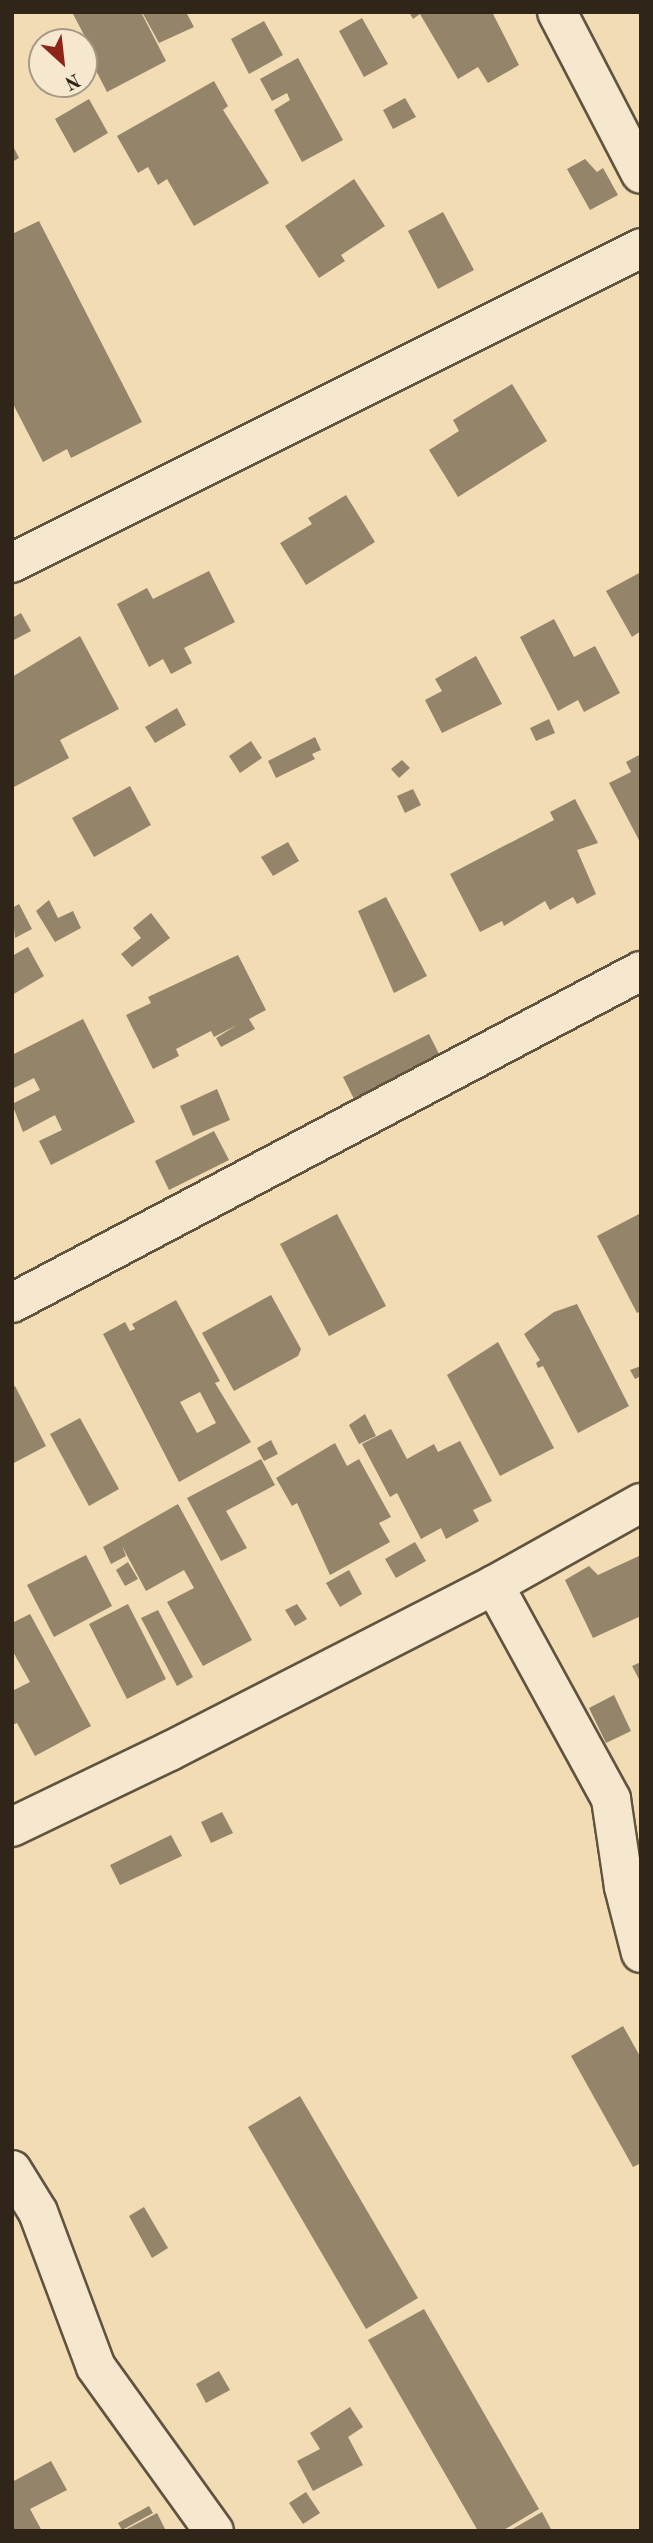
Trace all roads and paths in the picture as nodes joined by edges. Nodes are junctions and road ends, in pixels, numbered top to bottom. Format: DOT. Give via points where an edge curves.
graph roads {
  1 [pos="558,12"];
  2 [pos="641,174"];
  3 [pos="641,248"];
  4 [pos="12,563"];
  5 [pos="641,971"];
  6 [pos="12,1303"];
  7 [pos="641,1503"];
  8 [pos="494,1585"];
  9 [pos="12,1827"];
  10 [pos="641,1953"];
  11 [pos="12,2171"];
  12 [pos="214,2531"];
  1 -- 2 [label="street"];
  3 -- 4 [label="street"];
  5 -- 6 [label="street"];
  7 -- 8 [label="street"];
  8 -- 9 [label="street"];
  8 -- 10 [label="street" via="611,1799 624,1887"];
  11 -- 12 [label="street" via="38,2212 96,2367"];
}
